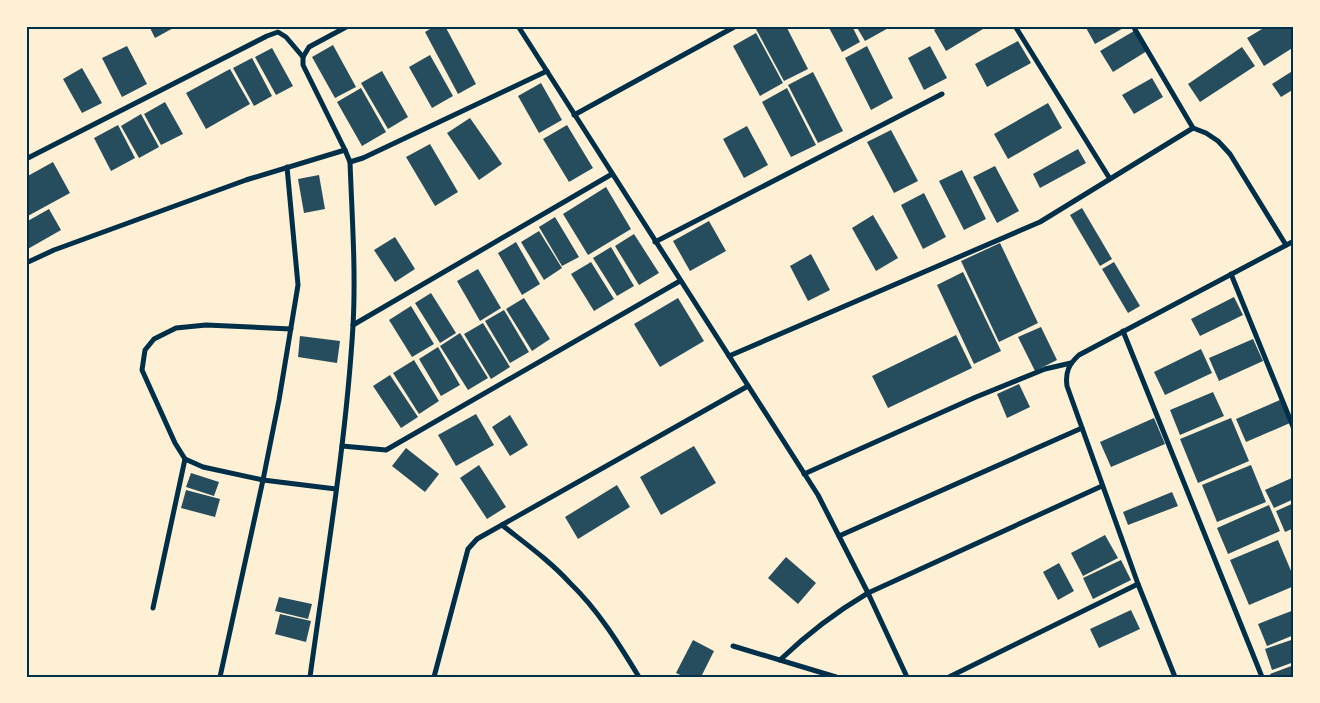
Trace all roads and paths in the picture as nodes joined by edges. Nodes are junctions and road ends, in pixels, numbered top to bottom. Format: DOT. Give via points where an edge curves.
graph roads {
  1 [pos="348,26"];
  2 [pos="518,26"];
  3 [pos="736,26"];
  4 [pos="1015,26"];
  5 [pos="1133,26"];
  6 [pos="303,57"];
  7 [pos="546,72"];
  8 [pos="942,94"];
  9 [pos="574,114"];
  10 [pos="1193,128"];
  11 [pos="345,150"];
  12 [pos="26,159"];
  13 [pos="350,162"];
  14 [pos="287,168"];
  15 [pos="612,174"];
  16 [pos="1110,179"];
  17 [pos="1294,241"];
  18 [pos="655,242"];
  19 [pos="1286,245"];
  20 [pos="26,263"];
  21 [pos="1231,274"];
  22 [pos="680,281"];
  23 [pos="353,325"];
  24 [pos="291,329"];
  25 [pos="1123,331"];
  26 [pos="729,356"];
  27 [pos="1071,362"];
  28 [pos="748,386"];
  29 [pos="1082,428"];
  30 [pos="1294,430"];
  31 [pos="342,446"];
  32 [pos="185,459"];
  33 [pos="804,474"];
  34 [pos="263,480"];
  35 [pos="1102,486"];
  36 [pos="336,489"];
  37 [pos="502,525"];
  38 [pos="839,536"];
  39 [pos="1138,584"];
  40 [pos="868,593"];
  41 [pos="153,608"];
  42 [pos="733,646"];
  43 [pos="780,660"];
  44 [pos="220,677"];
  45 [pos="310,677"];
  46 [pos="434,677"];
  47 [pos="639,677"];
  48 [pos="836,677"];
  49 [pos="907,677"];
  50 [pos="949,677"];
  51 [pos="1175,677"];
  52 [pos="1262,677"];
  1 -- 6 [label="street" via="309,47"];
  2 -- 7 [label="street"];
  3 -- 9 [label="street"];
  4 -- 16 [label="street"];
  5 -- 10 [label="street"];
  6 -- 11 [label="street" via="303,65"];
  6 -- 12 [label="street" via="278,32 267,36"];
  7 -- 9 [label="street"];
  7 -- 13 [label="street"];
  8 -- 18 [label="street"];
  9 -- 15 [label="street"];
  10 -- 16 [label="street"];
  10 -- 19 [label="street" via="1218,142 1230,154"];
  11 -- 13 [label="street"];
  11 -- 14 [label="street"];
  13 -- 23 [label="street"];
  14 -- 20 [label="street" via="246,180"];
  14 -- 24 [label="street" via="298,285"];
  15 -- 18 [label="street"];
  15 -- 23 [label="street"];
  16 -- 26 [label="street" via="1040,222"];
  17 -- 19 [label="street"];
  18 -- 22 [label="street"];
  19 -- 21 [label="street"];
  21 -- 25 [label="street"];
  21 -- 30 [label="street"];
  22 -- 26 [label="street"];
  22 -- 31 [label="street" via="386,450"];
  23 -- 31 [label="street"];
  24 -- 32 [label="street" via="206,325 176,328 154,339 146,350 142,370"];
  24 -- 34 [label="street"];
  25 -- 27 [label="street"];
  25 -- 52 [label="street"];
  26 -- 28 [label="street"];
  27 -- 29 [label="street" via="1066,374 1067,386"];
  27 -- 33 [label="street" via="976,397"];
  28 -- 33 [label="street"];
  28 -- 37 [label="street"];
  29 -- 35 [label="street"];
  29 -- 38 [label="street"];
  31 -- 36 [label="street"];
  32 -- 34 [label="street" via="203,467"];
  32 -- 41 [label="street"];
  33 -- 38 [label="street"];
  34 -- 36 [label="street"];
  34 -- 44 [label="street"];
  35 -- 39 [label="street"];
  35 -- 40 [label="street"];
  36 -- 45 [label="street"];
  37 -- 46 [label="street" via="476,539 468,550"];
  37 -- 47 [label="street" via="572,584 604,623"];
  38 -- 40 [label="street"];
  39 -- 50 [label="street"];
  39 -- 51 [label="street"];
  40 -- 43 [label="street" via="805,637"];
  40 -- 49 [label="street"];
  42 -- 43 [label="street"];
  43 -- 48 [label="street"];
}
